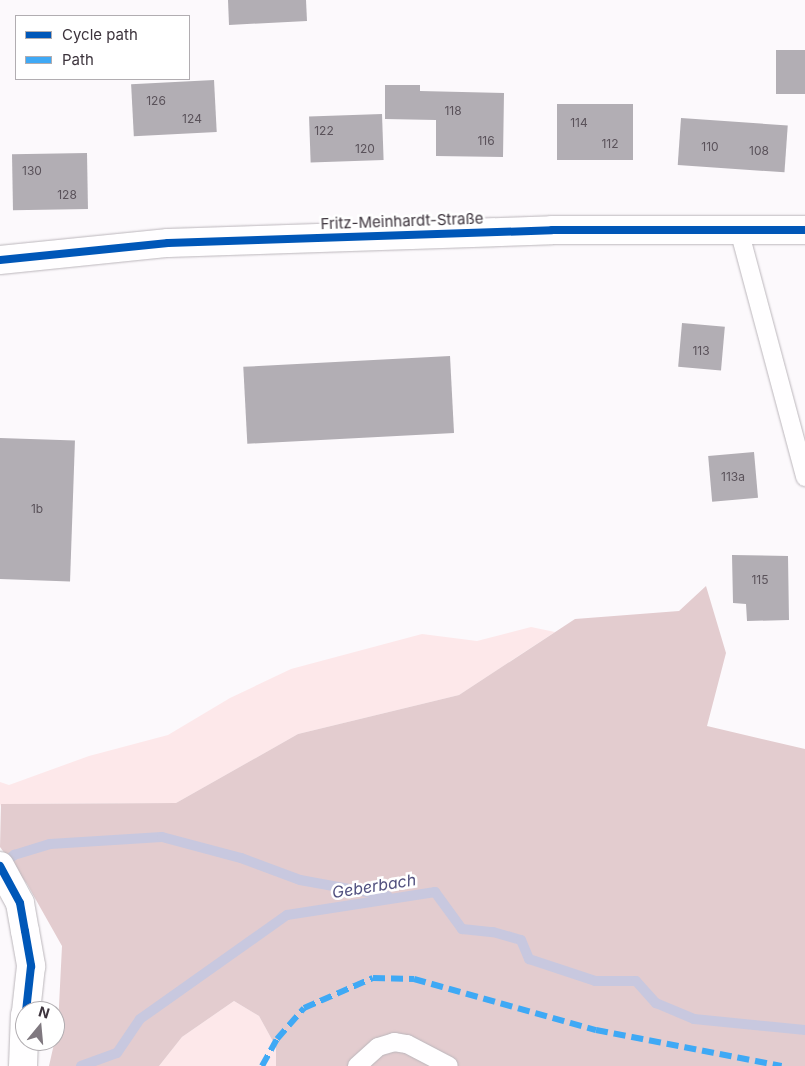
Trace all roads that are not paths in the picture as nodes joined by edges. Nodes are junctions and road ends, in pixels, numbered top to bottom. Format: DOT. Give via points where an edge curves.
graph roads {
  1 [pos="739,230"];
  2 [pos="805,230"];
  3 [pos="0,260"];
  4 [pos="805,476"];
  5 [pos="4,873"];
  6 [pos="27,1001"];
  7 [pos="24,1051"];
  8 [pos="23,1066"];
  9 [pos="358,1066"];
  10 [pos="449,1066"];
  1 -- 2 [label="street, Fritz-Meinhardt-Straße"];
  1 -- 3 [label="street, Fritz-Meinhardt-Straße" via="552,230 168,243"];
  1 -- 4 [label="lane"];
  5 -- 6 [label="street" via="20,903 31,966"];
  7 -- 8 [label="street"];
  9 -- 10 [label="lane" via="378,1047 394,1042 407,1044"];
}
